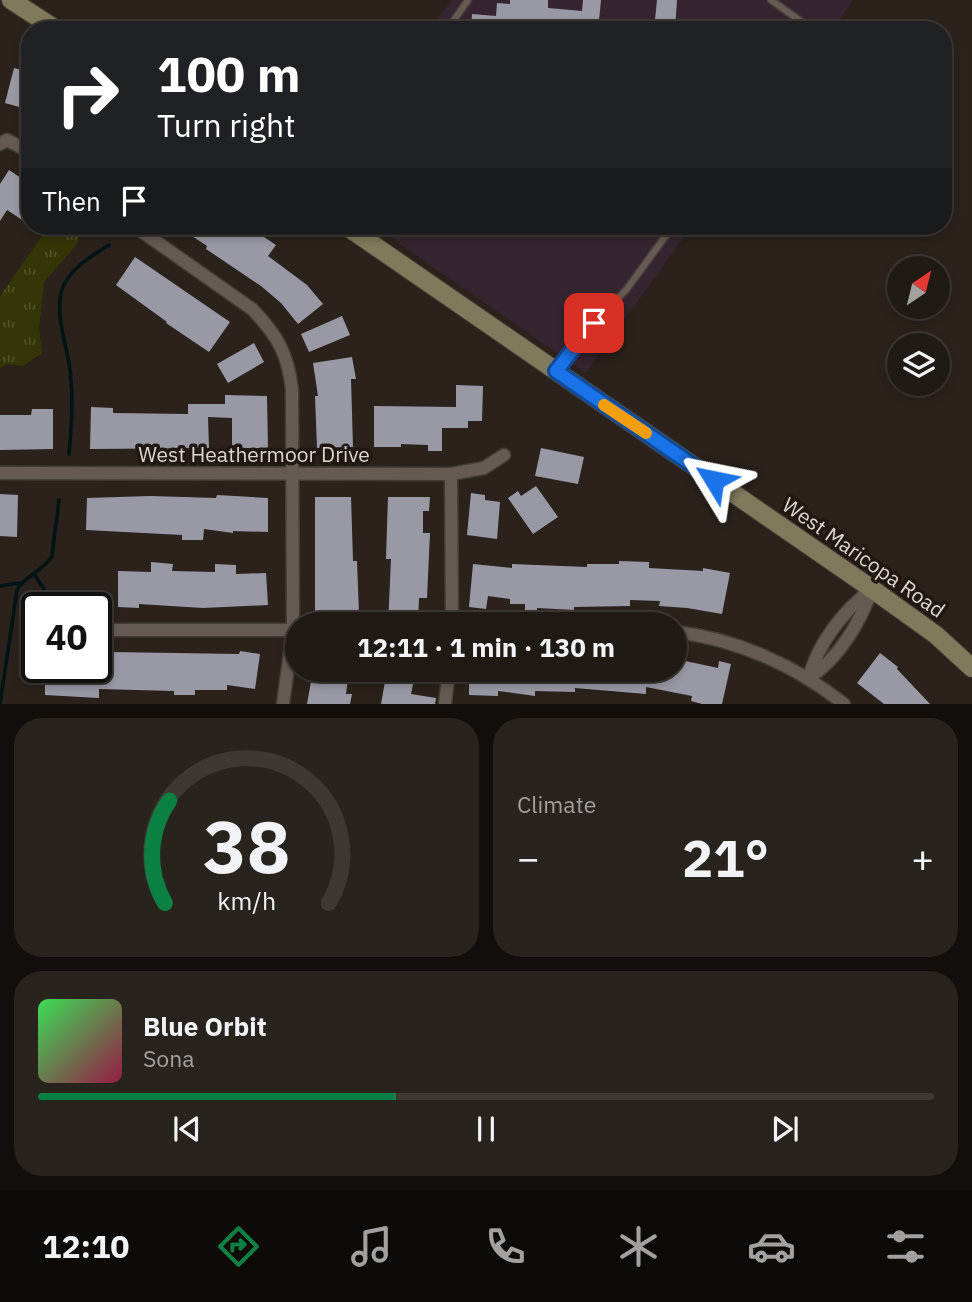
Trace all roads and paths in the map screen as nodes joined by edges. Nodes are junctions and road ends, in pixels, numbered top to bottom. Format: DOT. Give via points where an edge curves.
graph roads {
  1 [pos="11,0"];
  2 [pos="468,0"];
  3 [pos="771,0"];
  4 [pos="43,21"];
  5 [pos="453,21"];
  6 [pos="800,21"];
  7 [pos="3,142"];
  8 [pos="21,149"];
  9 [pos="147,235"];
  10 [pos="359,235"];
  11 [pos="666,235"];
  12 [pos="556,371"];
  13 [pos="504,455"];
  14 [pos="292,472"];
  15 [pos="0,473"];
  16 [pos="451,474"];
  17 [pos="872,589"];
  18 [pos="293,612"];
  19 [pos="452,612"];
  20 [pos="112,629"];
  21 [pos="285,630"];
  22 [pos="687,633"];
  23 [pos="972,668"];
  24 [pos="809,678"];
  25 [pos="287,682"];
  26 [pos="448,682"];
  27 [pos="284,704"];
  28 [pos="445,704"];
  29 [pos="845,704"];
  1 -- 4 [label="street"];
  2 -- 5 [label="lane"];
  3 -- 6 [label="lane"];
  7 -- 8 [label="street"];
  9 -- 14 [label="street" via="269,326 287,358 292,390"];
  10 -- 12 [label="street, West Maricopa Road"];
  11 -- 12 [label="lane"];
  12 -- 17 [label="street, West Maricopa Road"];
  13 -- 16 [label="street, West Heathermoor Drive" via="484,468"];
  14 -- 15 [label="street, West Heathermoor Drive"];
  14 -- 16 [label="street, West Heathermoor Drive"];
  14 -- 18 [label="street"];
  16 -- 19 [label="street"];
  17 -- 23 [label="street, West Maricopa Road" via="936,635"];
  17 -- 24 [label="street" via="853,604 814,658"];
  20 -- 21 [label="street"];
  22 -- 24 [label="street" via="730,644"];
  24 -- 29 [label="street"];
  25 -- 27 [label="street"];
  26 -- 28 [label="street"];
}
